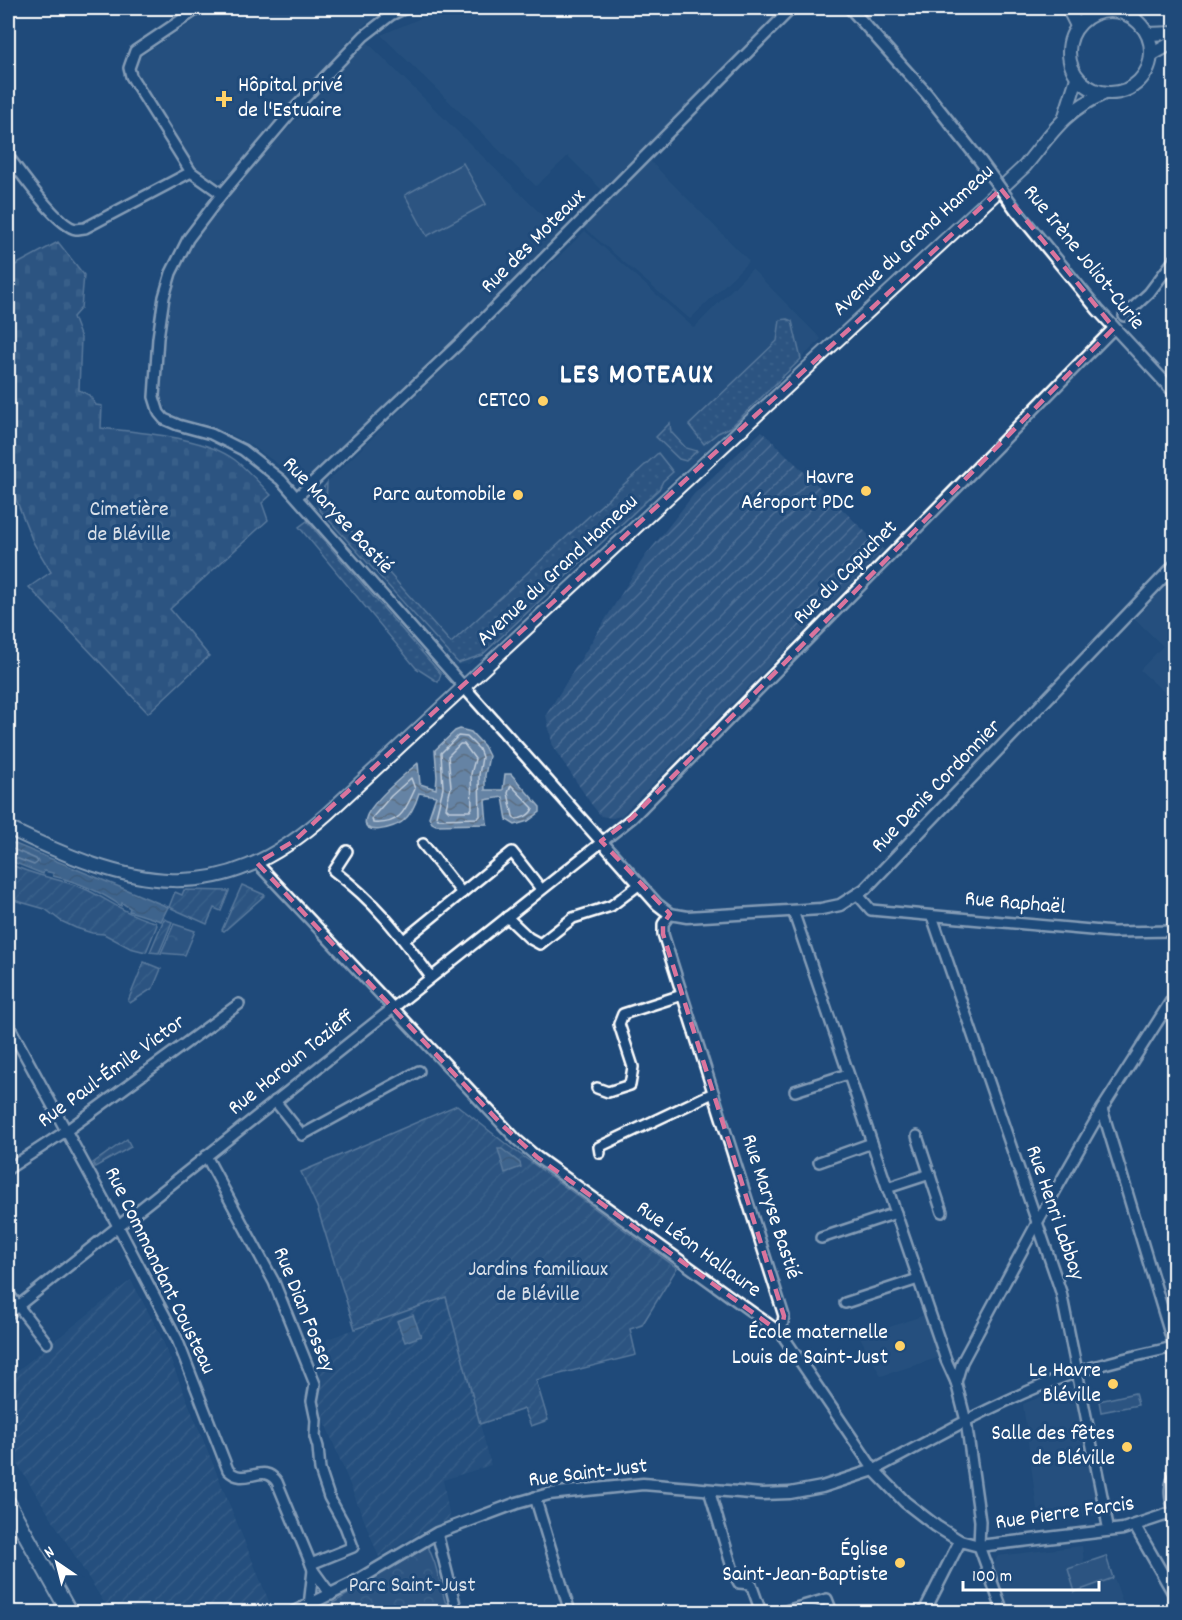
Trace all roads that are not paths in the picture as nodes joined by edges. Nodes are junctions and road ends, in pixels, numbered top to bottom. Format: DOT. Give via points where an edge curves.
graph roads {
  1 [pos="199,8"];
  2 [pos="406,8"];
  3 [pos="792,8"];
  4 [pos="850,8"];
  5 [pos="1068,8"];
  6 [pos="1083,8"];
  7 [pos="1116,9"];
  8 [pos="1095,13"];
  9 [pos="1135,13"];
  10 [pos="1077,26"];
  11 [pos="1174,33"];
  12 [pos="1148,34"];
  13 [pos="1174,42"];
  14 [pos="1151,55"];
  15 [pos="1077,78"];
  16 [pos="1105,93"];
  17 [pos="1065,116"];
  18 [pos="8,156"];
  19 [pos="191,172"];
  20 [pos="222,194"];
  21 [pos="1174,260"];
  22 [pos="1124,316"];
  23 [pos="1114,328"];
  24 [pos="1174,392"];
  25 [pos="297,497"];
  26 [pos="1174,566"];
  27 [pos="464,687"];
  28 [pos="8,828"];
  29 [pos="601,841"];
  30 [pos="423,844"];
  31 [pos="347,851"];
  32 [pos="257,863"];
  33 [pos="640,884"];
  34 [pos="542,889"];
  35 [pos="462,893"];
  36 [pos="858,896"];
  37 [pos="793,911"];
  38 [pos="670,914"];
  39 [pos="507,916"];
  40 [pos="932,916"];
  41 [pos="1174,931"];
  42 [pos="404,940"];
  43 [pos="431,977"];
  44 [pos="682,994"];
  45 [pos="1174,996"];
  46 [pos="239,1004"];
  47 [pos="392,1008"];
  48 [pos="8,1024"];
  49 [pos="419,1071"];
  50 [pos="848,1074"];
  51 [pos="597,1088"];
  52 [pos="795,1091"];
  53 [pos="713,1093"];
  54 [pos="276,1101"];
  55 [pos="1102,1109"];
  56 [pos="66,1131"];
  57 [pos="917,1136"];
  58 [pos="872,1143"];
  59 [pos="600,1153"];
  60 [pos="206,1156"];
  61 [pos="819,1162"];
  62 [pos="8,1169"];
  63 [pos="930,1174"];
  64 [pos="887,1188"];
  65 [pos="942,1212"];
  66 [pos="896,1213"];
  67 [pos="1037,1223"];
  68 [pos="118,1226"];
  69 [pos="821,1238"];
  70 [pos="918,1279"];
  71 [pos="8,1293"];
  72 [pos="845,1303"];
  73 [pos="18,1306"];
  74 [pos="8,1314"];
  75 [pos="780,1333"];
  76 [pos="47,1343"];
  77 [pos="1174,1347"];
  78 [pos="1174,1361"];
  79 [pos="1077,1372"];
  80 [pos="956,1382"];
  81 [pos="966,1421"];
  82 [pos="874,1470"];
  83 [pos="1174,1476"];
  84 [pos="709,1490"];
  85 [pos="535,1497"];
  86 [pos="8,1503"];
  87 [pos="1174,1511"];
  88 [pos="1135,1526"];
  89 [pos="1109,1531"];
  90 [pos="437,1533"];
  91 [pos="960,1541"];
  92 [pos="979,1546"];
  93 [pos="312,1567"];
  94 [pos="1174,1594"];
  95 [pos="331,1595"];
  96 [pos="309,1606"];
  97 [pos="69,1612"];
  98 [pos="294,1612"];
  99 [pos="457,1612"];
  100 [pos="570,1612"];
  101 [pos="761,1612"];
  102 [pos="782,1612"];
  103 [pos="832,1612"];
  104 [pos="924,1612"];
  105 [pos="1003,1612"];
  1 -- 19 [label="street" via="135,51 129,68"];
  2 -- 20 [label="street, Rue Maryse Bastié" via="364,36 294,109"];
  3 -- 25 [label="street, Rue des Moteaux" via="464,339"];
  4 -- 23 [label="street, Rue Irène Joliot-Curie, bridge" via="927,94"];
  5 -- 10 [label="main road"];
  6 -- 8 [label="main road"];
  7 -- 8 [label="main road"];
  7 -- 9 [label="main road"];
  8 -- 10 [label="main road"];
  9 -- 12 [label="main road"];
  10 -- 15 [label="main road" via="1068,52"];
  11 -- 12 [label="main road"];
  12 -- 14 [label="main road"];
  13 -- 14 [label="main road"];
  14 -- 16 [label="main road, Avenue du Grand Hameau" via="1145,73 1132,87"];
  15 -- 16 [label="main road" via="1089,88"];
  15 -- 17 [label="main road, Avenue du Grand Hameau"];
  16 -- 17 [label="main road, Avenue du Grand Hameau"];
  17 -- 27 [label="main road, Avenue du Grand Hameau" via="1025,166"];
  18 -- 19 [label="street" via="51,210 75,229 85,228"];
  19 -- 20 [label="street"];
  20 -- 25 [label="street, Rue Maryse Bastié" via="188,238 171,273 158,338 154,397 164,419 211,434 243,450"];
  21 -- 22 [label="street" via="1149,293"];
  23 -- 24 [label="street, Rue Irène Joliot-Curie"];
  23 -- 29 [label="street, Rue du Capuchet" via="632,818"];
  25 -- 27 [label="street, Rue Maryse Bastié"];
  26 -- 36 [label="street, Rue Denis Cordonnier"];
  27 -- 29 [label="street, Rue Maryse Bastié"];
  27 -- 32 [label="main road, Avenue du Grand Hameau" via="315,825"];
  28 -- 32 [label="main road, Avenue du Grand Hameau" via="98,866 147,879 210,877"];
  29 -- 33 [label="street, Rue Maryse Bastié"];
  29 -- 34 [label="street, Rue Haroun Tazieff"];
  30 -- 35 [label="street"];
  31 -- 42 [label="street" via="334,872 383,913"];
  32 -- 47 [label="street, Rue Léon Hallaure"];
  33 -- 38 [label="street, Rue Maryse Bastié"];
  33 -- 39 [label="street" via="611,906 573,918 540,944"];
  34 -- 35 [label="street" via="512,852"];
  34 -- 39 [label="street, Rue Haroun Tazieff"];
  35 -- 42 [label="street"];
  36 -- 37 [label="street, Rue Denis Cordonnier" via="840,905"];
  36 -- 40 [label="street, Rue Raphaël" via="871,910"];
  37 -- 38 [label="street, Rue Denis Cordonnier" via="687,917"];
  37 -- 50 [label="street"];
  38 -- 44 [label="street, Rue Maryse Bastié" via="663,924 663,934"];
  39 -- 43 [label="street, Rue Haroun Tazieff"];
  40 -- 41 [label="street, Rue Raphaël" via="1113,932"];
  40 -- 67 [label="street, Rue Henri Labbay"];
  42 -- 43 [label="street"];
  43 -- 47 [label="street, Rue Haroun Tazieff"];
  44 -- 51 [label="street" via="623,1014 619,1024 633,1067 630,1085 608,1092"];
  44 -- 53 [label="street, Rue Maryse Bastié"];
  45 -- 55 [label="street"];
  46 -- 56 [label="street, Rue Paul-Émile Victor"];
  47 -- 54 [label="street, Rue Haroun Tazieff"];
  47 -- 75 [label="street, Rue Léon Hallaure" via="537,1157"];
  48 -- 56 [label="street, Rue Commandant Cousteau"];
  49 -- 54 [label="street" via="303,1135"];
  50 -- 52 [label="street"];
  50 -- 58 [label="street"];
  53 -- 59 [label="street" via="599,1147"];
  53 -- 75 [label="street, Rue Maryse Bastié" via="784,1316"];
  54 -- 60 [label="street, Rue Haroun Tazieff"];
  55 -- 67 [label="street"];
  55 -- 77 [label="street"];
  56 -- 62 [label="street, Rue Paul-Émile Victor"];
  56 -- 68 [label="street, Rue Commandant Cousteau"];
  57 -- 63 [label="street"];
  58 -- 61 [label="street"];
  58 -- 64 [label="street"];
  60 -- 68 [label="street, Rue Haroun Tazieff"];
  60 -- 93 [label="street, Rue Dian Fossey" via="274,1281 315,1384 312,1401 320,1470 353,1547"];
  63 -- 64 [label="street"];
  63 -- 65 [label="street"];
  64 -- 66 [label="street"];
  66 -- 69 [label="street"];
  66 -- 70 [label="street"];
  67 -- 79 [label="street, Rue Henri Labbay" via="1061,1292"];
  67 -- 80 [label="street" via="962,1362"];
  68 -- 73 [label="street, Rue Haroun Tazieff"];
  68 -- 93 [label="street, Rue Commandant Cousteau" via="177,1340 228,1470 242,1478 259,1473 274,1477"];
  70 -- 72 [label="street"];
  70 -- 80 [label="street"];
  71 -- 73 [label="street"];
  73 -- 74 [label="street, Rue Haroun Tazieff"];
  73 -- 76 [label="street"];
  75 -- 82 [label="street, Rue Léon Hallaure"];
  77 -- 78 [label="street"];
  77 -- 79 [label="street"];
  79 -- 81 [label="street"];
  79 -- 89 [label="street, Rue Henri Labbay"];
  80 -- 81 [label="street"];
  81 -- 82 [label="street"];
  81 -- 92 [label="street" via="980,1521"];
  82 -- 84 [label="street, Rue Saint-Just" via="790,1493"];
  82 -- 91 [label="street, Rue Léon Hallaure" via="905,1502"];
  83 -- 87 [label="street" via="1170,1499"];
  84 -- 85 [label="street, Rue Saint-Just" via="643,1484"];
  84 -- 101 [label="street" via="734,1574 739,1582 751,1584"];
  85 -- 90 [label="street, Rue Saint-Just"];
  85 -- 100 [label="street"];
  86 -- 97 [label="main road"];
  87 -- 88 [label="street, Rue Pierre Farcis"];
  88 -- 89 [label="street, Rue Pierre Farcis"];
  88 -- 94 [label="street"];
  89 -- 92 [label="street, Rue Pierre Farcis"];
  90 -- 95 [label="street, Rue Saint-Just"];
  90 -- 99 [label="street"];
  91 -- 92 [label="street, Rue Pierre Farcis"];
  91 -- 104 [label="street"];
  92 -- 105 [label="street"];
  93 -- 95 [label="street, Rue Commandant Cousteau"];
  93 -- 96 [label="street, Rue Commandant Cousteau"];
  95 -- 96 [label="street, Rue Saint-Just"];
  96 -- 98 [label="street, Rue Saint-Just"];
  102 -- 103 [label="street" via="827,1599"];
}
